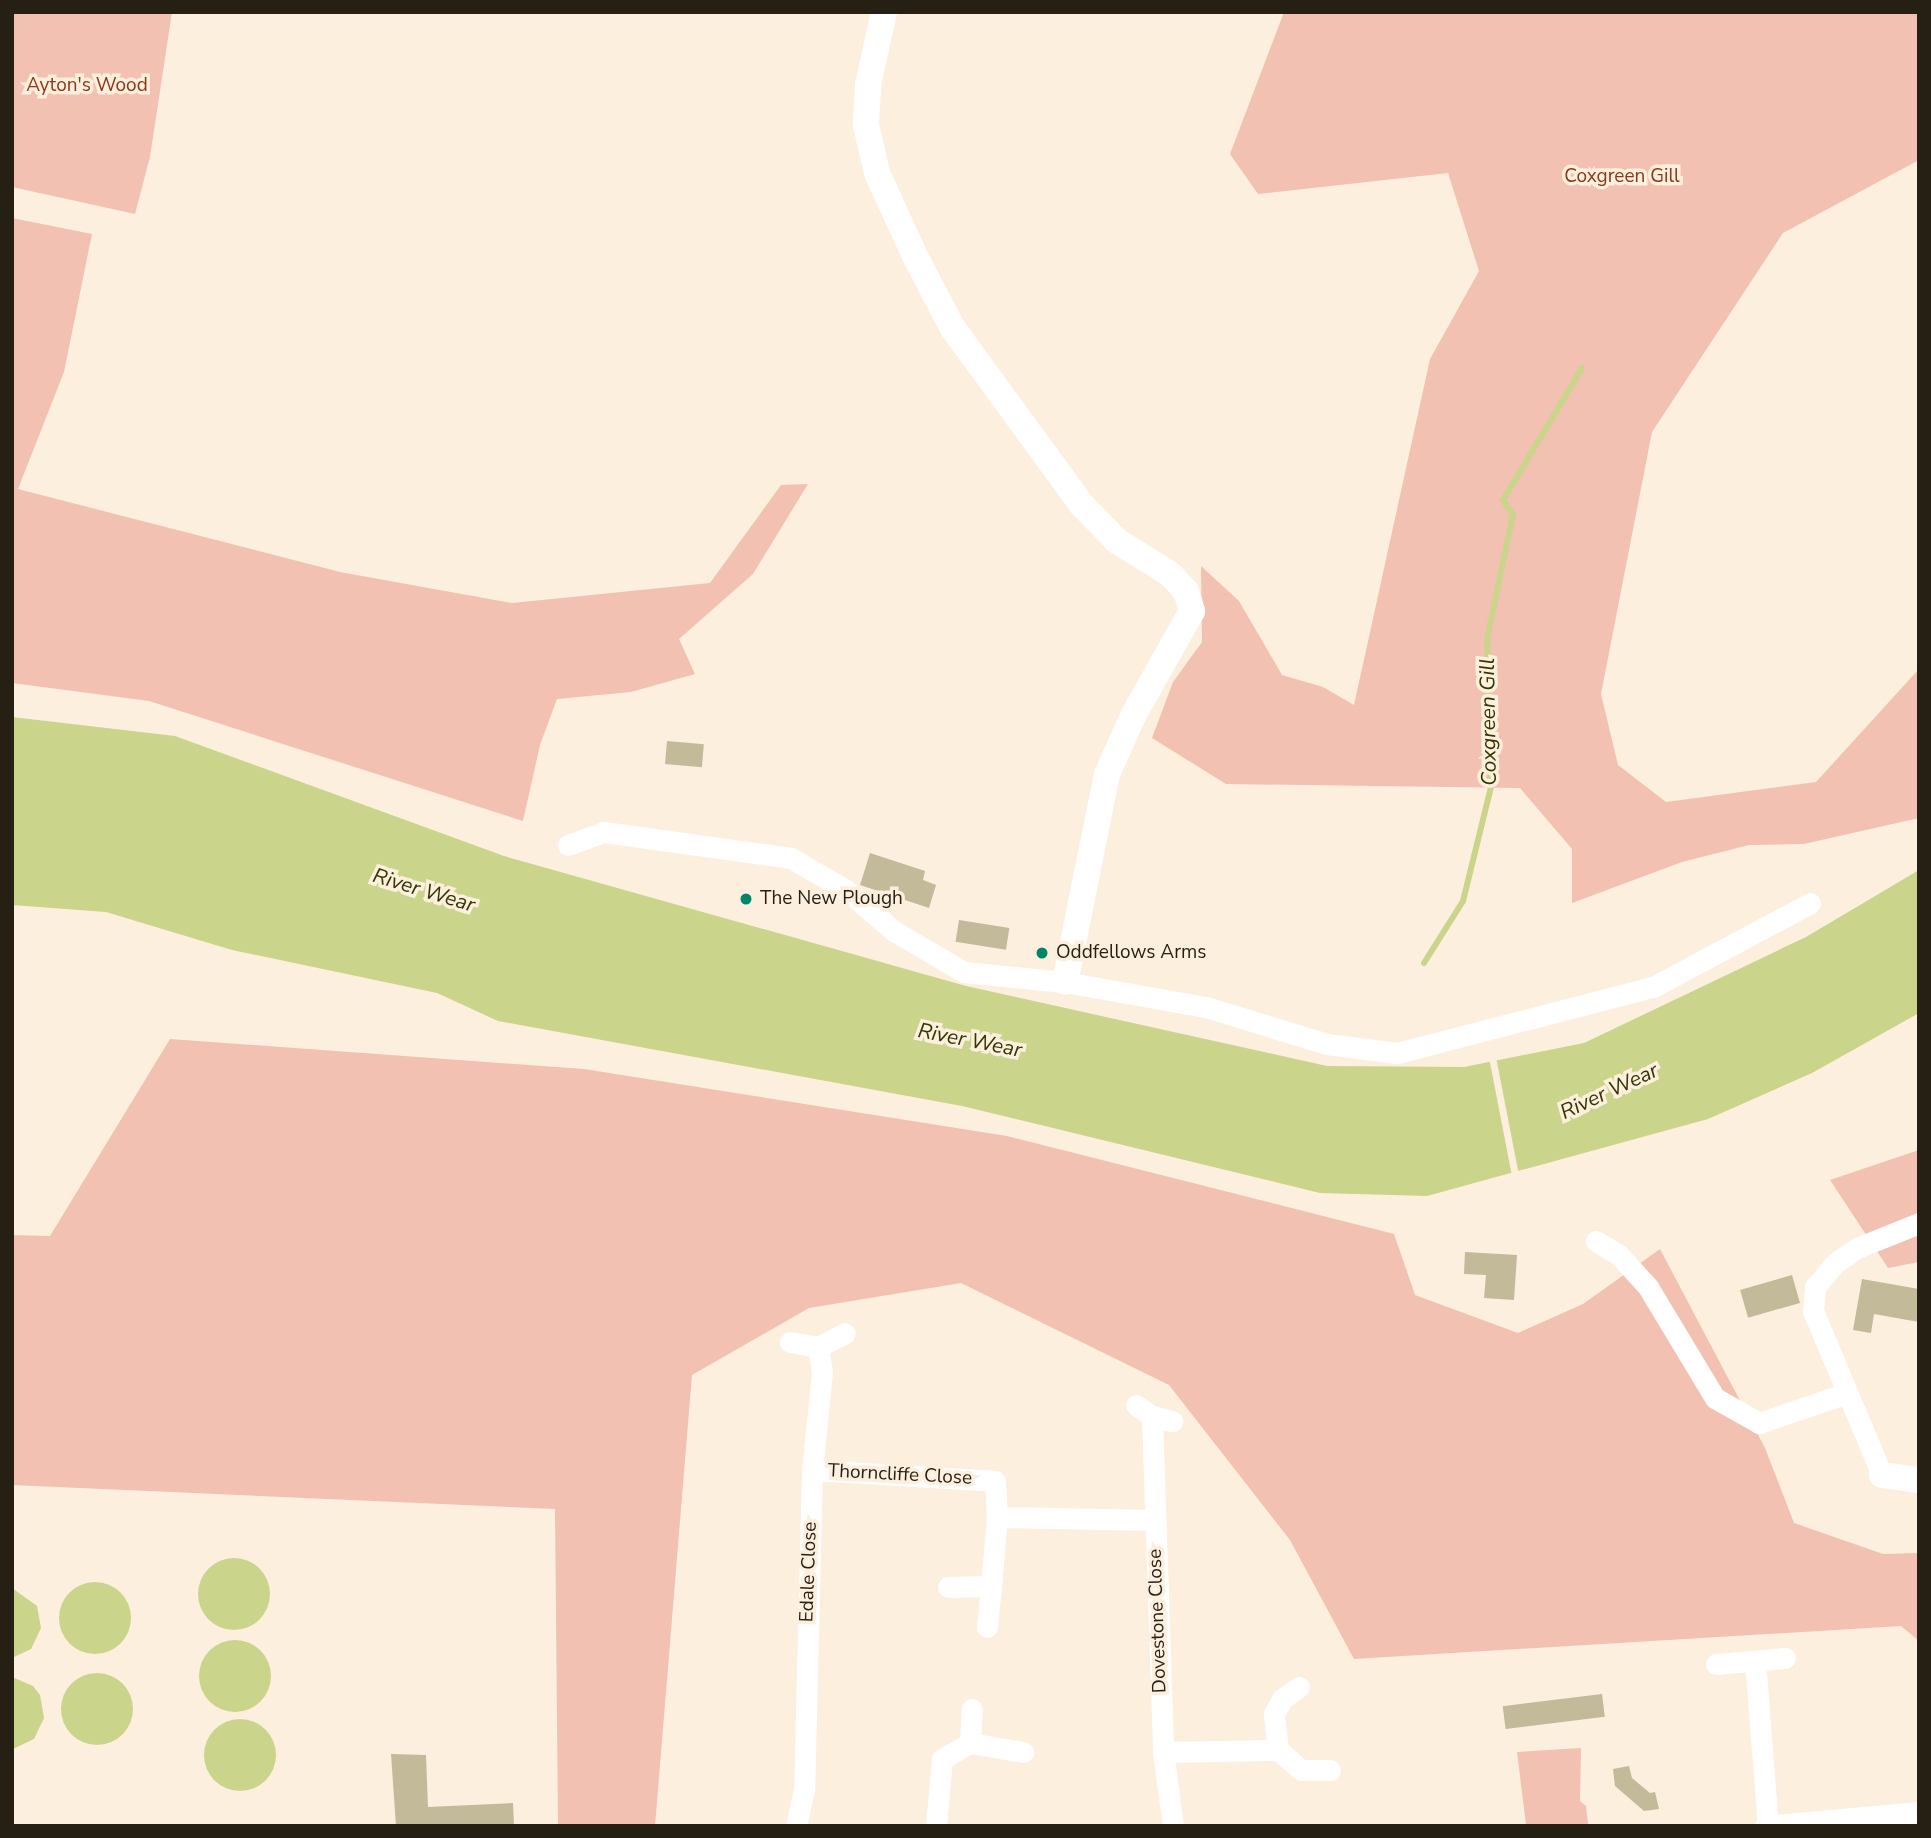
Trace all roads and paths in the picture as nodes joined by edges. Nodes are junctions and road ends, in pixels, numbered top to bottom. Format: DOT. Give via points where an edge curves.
graph roads {
  1 [pos="884,12"];
  2 [pos="568,845"];
  3 [pos="1810,904"];
  4 [pos="1065,982"];
  5 [pos="1919,1223"];
  6 [pos="1596,1241"];
  7 [pos="845,1333"];
  8 [pos="790,1342"];
  9 [pos="818,1347"];
  10 [pos="1844,1394"];
  11 [pos="1153,1414"];
  12 [pos="812,1470"];
  13 [pos="1882,1475"];
  14 [pos="1919,1480"];
  15 [pos="997,1517"];
  16 [pos="1154,1520"];
  17 [pos="991,1586"];
  18 [pos="948,1587"];
  19 [pos="987,1627"];
  20 [pos="1786,1658"];
  21 [pos="1755,1661"];
  22 [pos="1716,1664"];
  23 [pos="1299,1687"];
  24 [pos="972,1709"];
  25 [pos="970,1743"];
  26 [pos="1278,1750"];
  27 [pos="1023,1752"];
  28 [pos="1163,1752"];
  29 [pos="1330,1770"];
  30 [pos="1919,1812"];
  31 [pos="796,1826"];
  32 [pos="936,1826"];
  33 [pos="1172,1826"];
  34 [pos="1767,1826"];
  1 -- 4 [label="street" via="868,85 866,125 877,173 916,258 952,327 1082,505 1117,541 1170,574 1186,591 1192,611 1133,714 1107,774"];
  2 -- 4 [label="street" via="604,832 791,858 846,890 894,930 964,972"];
  3 -- 4 [label="street" via="1653,987 1397,1053 1327,1044 1206,1007"];
  5 -- 10 [label="street" via="1857,1248 1835,1263 1815,1287 1813,1311"];
  6 -- 10 [label="street" via="1618,1254 1648,1287 1715,1398 1759,1423"];
  7 -- 9 [label="street"];
  8 -- 9 [label="street"];
  9 -- 12 [label="street, Edale Close" via="822,1372"];
  10 -- 13 [label="street"];
  11 -- 16 [label="street, Dovestone Close"];
  12 -- 15 [label="street, Thorncliffe Close" via="995,1481"];
  12 -- 31 [label="street, Edale Close" via="804,1789"];
  13 -- 14 [label="street"];
  15 -- 16 [label="street"];
  15 -- 17 [label="street, Thorncliffe Close"];
  16 -- 28 [label="street, Dovestone Close"];
  17 -- 18 [label="street"];
  17 -- 19 [label="street, Thorncliffe Close"];
  20 -- 21 [label="street"];
  21 -- 22 [label="street"];
  21 -- 34 [label="street"];
  23 -- 26 [label="street" via="1282,1699 1273,1714"];
  24 -- 25 [label="street"];
  25 -- 27 [label="street"];
  25 -- 32 [label="street" via="942,1759"];
  26 -- 28 [label="street"];
  26 -- 29 [label="street" via="1301,1770"];
  28 -- 33 [label="street, Dovestone Close"];
  30 -- 34 [label="street"];
}
